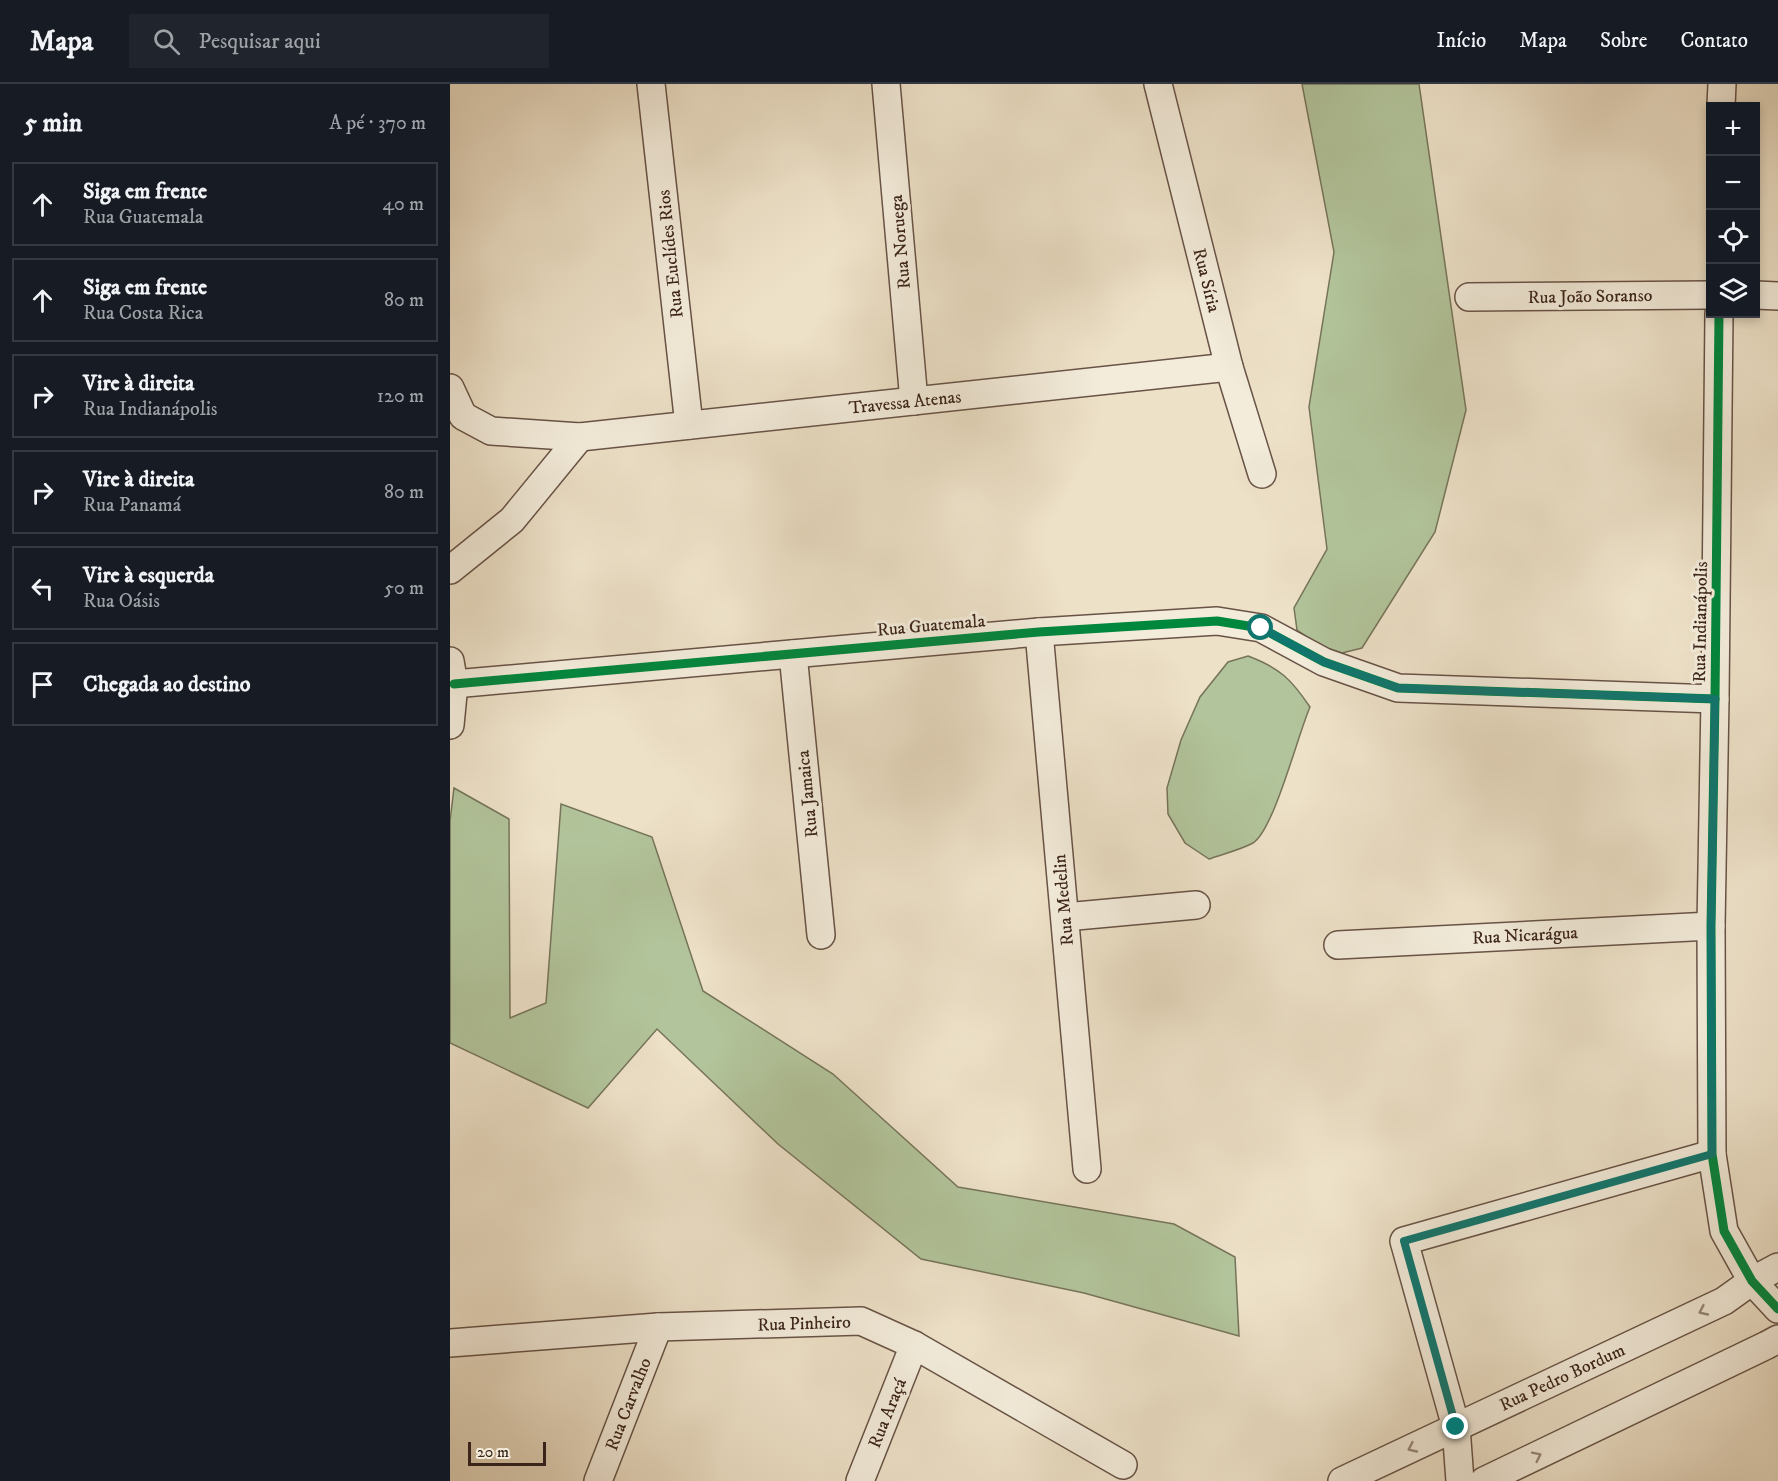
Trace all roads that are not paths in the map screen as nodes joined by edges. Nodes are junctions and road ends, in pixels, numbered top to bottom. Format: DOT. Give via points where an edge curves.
graph roads {
  1 [pos="651,84"];
  2 [pos="886,84"];
  3 [pos="1158,84"];
  4 [pos="1722,84"];
  5 [pos="1721,102"];
  6 [pos="1706,295"];
  7 [pos="1760,295"];
  8 [pos="1778,296"];
  9 [pos="1469,297"];
  10 [pos="1719,318"];
  11 [pos="1229,367"];
  12 [pos="450,388"];
  13 [pos="914,401"];
  14 [pos="689,425"];
  15 [pos="580,437"];
  16 [pos="1262,474"];
  17 [pos="450,570"];
  18 [pos="1039,632"];
  19 [pos="793,654"];
  20 [pos="452,673"];
  21 [pos="1715,699"];
  22 [pos="450,725"];
  23 [pos="1196,905"];
  24 [pos="1065,917"];
  25 [pos="1711,926"];
  26 [pos="821,935"];
  27 [pos="1338,945"];
  28 [pos="1712,1154"];
  29 [pos="1087,1169"];
  30 [pos="1778,1267"];
  31 [pos="1752,1281"];
  32 [pos="1778,1309"];
  33 [pos="658,1327"];
  34 [pos="1778,1338"];
  35 [pos="450,1343"];
  36 [pos="914,1345"];
  37 [pos="1456,1427"];
  38 [pos="1123,1465"];
  39 [pos="597,1481"];
  40 [pos="860,1481"];
  41 [pos="1342,1481"];
  42 [pos="1460,1481"];
  43 [pos="1484,1481"];
  1 -- 14 [label="street, Rua Euclídes Rios"];
  2 -- 13 [label="street, Rua Noruega"];
  3 -- 11 [label="street, Rua Síria"];
  4 -- 5 [label="street"];
  6 -- 9 [label="street, Rua João Soranso"];
  7 -- 8 [label="street"];
  10 -- 21 [label="street, Rua Indianápolis"];
  11 -- 13 [label="street, Travessa Atenas"];
  11 -- 16 [label="street, Rua Síria"];
  12 -- 15 [label="street, Travessa Atenas" via="463,416 491,432"];
  13 -- 14 [label="street, Travessa Atenas"];
  14 -- 15 [label="street, Travessa Atenas"];
  15 -- 17 [label="street" via="512,520"];
  18 -- 19 [label="street, Rua Guatemala"];
  18 -- 21 [label="street, Rua Guatemala" via="1217,621 1261,628 1324,662 1398,688"];
  18 -- 24 [label="street, Rua Medelin"];
  19 -- 20 [label="street, Rua Guatemala"];
  19 -- 26 [label="street, Rua Jamaica"];
  20 -- 22 [label="street"];
  21 -- 25 [label="street, Rua Indianápolis"];
  23 -- 24 [label="street"];
  24 -- 29 [label="street, Rua Medelin"];
  25 -- 27 [label="street, Rua Nicarágua"];
  25 -- 28 [label="street, Rua Indianápolis"];
  28 -- 31 [label="street, Rua Indianápolis" via="1724,1231"];
  28 -- 37 [label="street" via="1404,1241"];
  30 -- 31 [label="street, Rua Pedro Bordum"];
  31 -- 32 [label="street, Rua Indianápolis"];
  31 -- 37 [label="street, Rua Pedro Bordum, one-way" via="1724,1301"];
  33 -- 35 [label="street, Rua Pinheiro"];
  33 -- 36 [label="street, Rua Pinheiro" via="861,1322"];
  33 -- 39 [label="street, Rua Carvalho"];
  43 -- 34 [label="street, one-way"];
  36 -- 38 [label="street, Rua Pinheiro"];
  36 -- 40 [label="street, Rua Araçá"];
  37 -- 41 [label="street, Rua Pedro Bordum, one-way"];
  37 -- 42 [label="street"];
}
